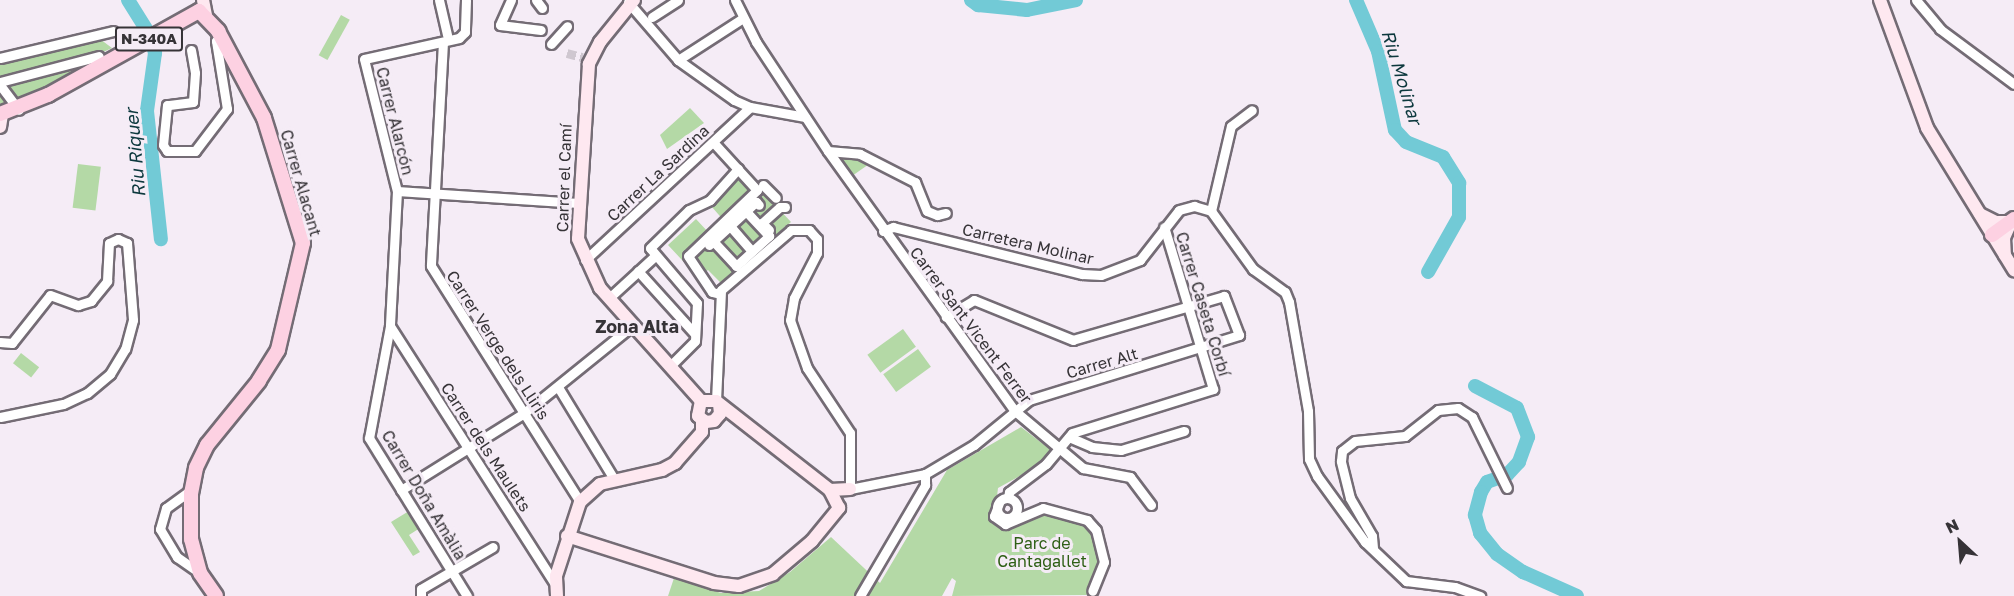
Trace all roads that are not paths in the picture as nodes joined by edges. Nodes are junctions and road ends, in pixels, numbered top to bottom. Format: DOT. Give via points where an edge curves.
graph roads {
  1 [pos="439,0"];
  2 [pos="466,0"];
  3 [pos="511,0"];
  4 [pos="678,0"];
  5 [pos="735,0"];
  6 [pos="1880,0"];
  7 [pos="1916,0"];
  8 [pos="630,2"];
  9 [pos="202,7"];
  10 [pos="652,17"];
  11 [pos="743,18"];
  12 [pos="567,26"];
  13 [pos="541,30"];
  14 [pos="113,31"];
  15 [pos="445,39"];
  16 [pos="224,42"];
  17 [pos="551,44"];
  18 [pos="191,50"];
  19 [pos="0,58"];
  20 [pos="678,60"];
  21 [pos="100,61"];
  22 [pos="0,83"];
  23 [pos="2014,84"];
  24 [pos="750,107"];
  25 [pos="19,110"];
  26 [pos="1252,110"];
  27 [pos="805,117"];
  28 [pos="1,118"];
  29 [pos="713,142"];
  30 [pos="828,151"];
  31 [pos="738,169"];
  32 [pos="763,185"];
  33 [pos="397,191"];
  34 [pos="436,194"];
  35 [pos="776,198"];
  36 [pos="579,203"];
  37 [pos="759,205"];
  38 [pos="785,207"];
  39 [pos="746,211"];
  40 [pos="1211,211"];
  41 [pos="946,213"];
  42 [pos="1978,213"];
  43 [pos="2012,220"];
  44 [pos="729,226"];
  45 [pos="1164,227"];
  46 [pos="883,231"];
  47 [pos="773,234"];
  48 [pos="1992,235"];
  49 [pos="713,241"];
  50 [pos="752,251"];
  51 [pos="655,256"];
  52 [pos="2005,256"];
  53 [pos="585,260"];
  54 [pos="692,260"];
  55 [pos="2014,270"];
  56 [pos="638,271"];
  57 [pos="720,294"];
  58 [pos="609,298"];
  59 [pos="1188,306"];
  60 [pos="946,317"];
  61 [pos="633,325"];
  62 [pos="390,327"];
  63 [pos="695,334"];
  64 [pos="0,342"];
  65 [pos="1201,349"];
  66 [pos="670,366"];
  67 [pos="558,387"];
  68 [pos="701,401"];
  69 [pos="718,402"];
  70 [pos="1015,411"];
  71 [pos="524,413"];
  72 [pos="0,417"];
  73 [pos="702,421"];
  74 [pos="1184,431"];
  75 [pos="1070,437"];
  76 [pos="469,448"];
  77 [pos="1060,449"];
  78 [pos="925,474"];
  79 [pos="614,479"];
  80 [pos="1503,481"];
  81 [pos="850,489"];
  82 [pos="191,490"];
  83 [pos="401,490"];
  84 [pos="830,490"];
  85 [pos="1008,498"];
  86 [pos="580,502"];
  87 [pos="999,503"];
  88 [pos="1150,505"];
  89 [pos="839,508"];
  90 [pos="567,537"];
  91 [pos="494,547"];
  92 [pos="1373,548"];
  93 [pos="452,570"];
  94 [pos="200,573"];
  95 [pos="556,590"];
  96 [pos="1092,591"];
  97 [pos="216,596"];
  98 [pos="421,596"];
  99 [pos="468,596"];
  100 [pos="860,596"];
  101 [pos="1480,596"];
  1 -- 15 [label="street, Carrer Verge dels Lliris"];
  2 -- 15 [label="street" via="464,34"];
  3 -- 13 [label="street" via="500,26"];
  4 -- 10 [label="street"];
  5 -- 11 [label="street, Carrer Sant Vicent Ferrer"];
  6 -- 42 [label="street" via="1922,117"];
  7 -- 23 [label="street" via="1940,29"];
  8 -- 20 [label="street"];
  8 -- 36 [label="street, Carrer el Camí" via="586,58"];
  9 -- 16 [label="main road, Carrer Alacant / N-340A"];
  9 -- 21 [label="main road, N-340A"];
  11 -- 20 [label="street"];
  11 -- 27 [label="street, Carrer Sant Vicent Ferrer"];
  12 -- 17 [label="street"];
  14 -- 19 [label="street"];
  15 -- 33 [label="street, Carrer Alarcón" via="364,59"];
  15 -- 34 [label="street, Carrer Verge dels Lliris"];
  16 -- 18 [label="street" via="216,41 227,109 195,151 167,151 163,145 167,105 193,102 195,73"];
  16 -- 82 [label="main road, Carrer Alacant" via="271,133 303,243 278,350 259,381 207,445"];
  20 -- 24 [label="street"];
  21 -- 22 [label="street"];
  21 -- 25 [label="main road"];
  22 -- 25 [label="street"];
  24 -- 27 [label="street"];
  24 -- 29 [label="street, Carrer La Sardina"];
  25 -- 28 [label="main road"];
  26 -- 40 [label="street" via="1231,126"];
  27 -- 30 [label="street, Carrer Sant Vicent Ferrer"];
  29 -- 31 [label="street"];
  29 -- 53 [label="street, Carrer La Sardina"];
  30 -- 41 [label="street" via="860,154 915,182 927,211 937,216"];
  30 -- 46 [label="street, Carrer Sant Vicent Ferrer"];
  31 -- 51 [label="street" via="710,200 696,206 651,244"];
  31 -- 54 [label="street" via="757,190 688,256"];
  32 -- 35 [label="street"];
  33 -- 34 [label="street"];
  33 -- 62 [label="street, Carrer Doña Amàlia"];
  34 -- 36 [label="street"];
  34 -- 71 [label="street, Carrer Verge dels Lliris" via="434,273"];
  36 -- 53 [label="street, Carrer el Camí" via="577,234"];
  37 -- 39 [label="street" via="756,202"];
  38 -- 47 [label="street" via="762,223"];
  39 -- 44 [label="street"];
  39 -- 50 [label="street" via="769,236"];
  40 -- 45 [label="street, Carretera Molinar" via="1200,206 1184,207"];
  40 -- 92 [label="street" via="1253,269 1285,292 1308,411 1309,459 1324,486"];
  42 -- 43 [label="street" via="1996,222"];
  42 -- 48 [label="street"];
  43 -- 48 [label="main road"];
  43 -- 52 [label="street" via="2004,238"];
  44 -- 49 [label="street"];
  44 -- 50 [label="street"];
  45 -- 46 [label="street, Carretera Molinar" via="1140,260 1116,272 1095,275 893,227"];
  45 -- 59 [label="street, Carrer Caseta Corbí"];
  46 -- 60 [label="street, Carrer Sant Vicent Ferrer"];
  48 -- 52 [label="street"];
  49 -- 50 [label="street" via="736,266"];
  49 -- 54 [label="street"];
  51 -- 56 [label="street"];
  51 -- 63 [label="street" via="695,298"];
  52 -- 55 [label="street"];
  53 -- 58 [label="street, Carrer el Camí"];
  54 -- 57 [label="street" via="711,292"];
  56 -- 58 [label="street"];
  56 -- 63 [label="street"];
  57 -- 69 [label="street"];
  57 -- 81 [label="street" via="723,286 787,228 809,230 818,245 794,298 790,320 807,368 850,433"];
  58 -- 61 [label="street, Carrer el Camí"];
  59 -- 60 [label="street" via="1073,340 974,300"];
  59 -- 65 [label="street, Carrer Caseta Corbí"];
  59 -- 65 [label="street, Carrer Alt" via="1224,296 1228,299 1238,337"];
  60 -- 70 [label="street, Carrer Sant Vicent Ferrer"];
  61 -- 66 [label="street, Carrer el Camí"];
  61 -- 67 [label="street"];
  62 -- 76 [label="street, Carrer dels Maulets"];
  62 -- 83 [label="street, Carrer Doña Amàlia" via="369,438"];
  63 -- 66 [label="street" via="692,346"];
  64 -- 72 [label="street" via="12,343 46,297 55,295 78,305 91,301 106,281 109,243 118,239 127,243 135,310 129,339 110,374 87,393 63,404"];
  65 -- 70 [label="street, Carrer Alt" via="1029,400"];
  65 -- 75 [label="street, Carrer Caseta Corbí" via="1213,389"];
  66 -- 68 [label="street, Carrer el Camí"];
  67 -- 71 [label="street"];
  67 -- 79 [label="street"];
  68 -- 69 [label="street"];
  68 -- 73 [label="street" via="697,410"];
  69 -- 73 [label="street" via="717,419"];
  69 -- 84 [label="street"];
  70 -- 77 [label="street, Carrer Sant Vicent Ferrer"];
  70 -- 78 [label="street, Carrer Alt" via="974,445"];
  71 -- 76 [label="street"];
  71 -- 86 [label="street, Carrer Verge dels Lliris"];
  73 -- 79 [label="street" via="702,432 675,463 662,470"];
  74 -- 75 [label="street" via="1121,450 1092,447"];
  75 -- 77 [label="street"];
  76 -- 83 [label="street"];
  76 -- 95 [label="street, Carrer dels Maulets"];
  77 -- 85 [label="street" via="1009,492"];
  77 -- 88 [label="street, Carrer Sant Vicent Ferrer" via="1083,468 1130,477"];
  78 -- 81 [label="street, Carrer Alt"];
  78 -- 100 [label="street" via="920,495"];
  79 -- 86 [label="street" via="595,487"];
  80 -- 92 [label="street" via="1472,417 1458,408 1438,410 1405,436 1355,441 1342,451 1341,460 1350,498 1372,536"];
  81 -- 84 [label="street"];
  81 -- 89 [label="street"];
  82 -- 94 [label="main road, Carrer Alacant" via="191,539"];
  82 -- 94 [label="street, Carrer Alacant" via="166,507 160,529 177,557"];
  83 -- 93 [label="street, Carrer Doña Amàlia"];
  84 -- 89 [label="street"];
  85 -- 87 [label="street"];
  85 -- 87 [label="street" via="1017,505 1012,517 1000,515"];
  86 -- 90 [label="street"];
  87 -- 96 [label="street" via="994,516 1005,524 1042,508 1087,520 1096,530 1104,562"];
  89 -- 90 [label="street" via="812,541 781,568 758,582 740,586 714,583"];
  90 -- 95 [label="street"];
  91 -- 93 [label="street"];
  92 -- 101 [label="street" via="1412,584 1455,587"];
  93 -- 98 [label="street" via="420,590"];
  93 -- 99 [label="street, Carrer Doña Amàlia"];
  94 -- 97 [label="main road, Carrer Alacant"];
}
